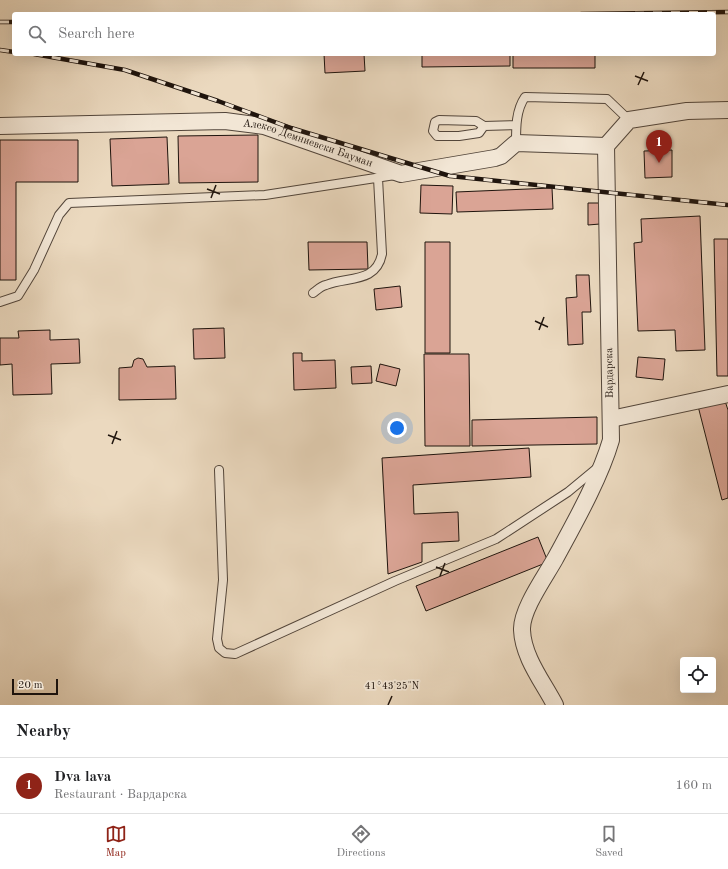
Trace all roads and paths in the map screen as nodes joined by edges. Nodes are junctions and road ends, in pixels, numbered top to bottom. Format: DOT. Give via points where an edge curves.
graph roads {
  1 [pos="728,110"];
  2 [pos="629,120"];
  3 [pos="516,125"];
  4 [pos="0,126"];
  5 [pos="484,126"];
  6 [pos="516,143"];
  7 [pos="606,146"];
  8 [pos="401,174"];
  9 [pos="378,178"];
  10 [pos="312,293"];
  11 [pos="0,302"];
  12 [pos="728,394"];
  13 [pos="610,419"];
  14 [pos="605,461"];
  15 [pos="220,470"];
  16 [pos="555,705"];
  1 -- 2 [label="street" via="688,111"];
  2 -- 3 [label="lane" via="607,99 526,97 520,105"];
  2 -- 7 [label="street"];
  3 -- 5 [label="lane"];
  3 -- 6 [label="lane"];
  4 -- 8 [label="street, Алексо Демниевски Бауман" via="225,121 264,126"];
  5 -- 5 [label="lane" via="476,121 439,120 435,122 433,131 437,136 459,136 479,133"];
  6 -- 7 [label="street"];
  6 -- 8 [label="street, Алексо Демниевски Бауман" via="495,158"];
  7 -- 13 [label="street, Вардарска"];
  8 -- 9 [label="lane"];
  9 -- 10 [label="lane" via="382,254 380,264 368,274 326,285"];
  9 -- 11 [label="lane" via="265,195 69,203 59,215 34,270 18,296"];
  12 -- 13 [label="street"];
  13 -- 14 [label="street, Вардарска" via="611,440"];
  14 -- 15 [label="lane" via="568,492 496,539 395,581 235,654 225,653 219,648 217,639 223,580"];
  14 -- 16 [label="street, Вардарска" via="555,558 529,602 522,629 525,649"];
}
